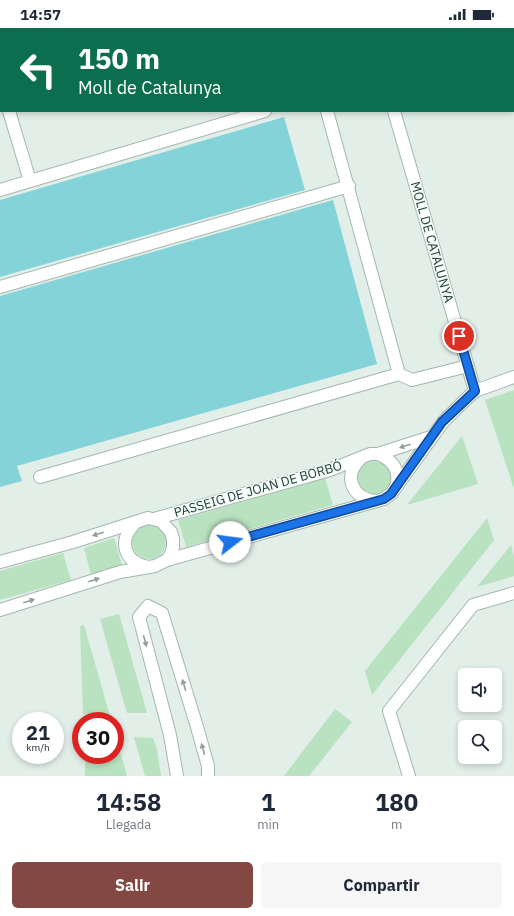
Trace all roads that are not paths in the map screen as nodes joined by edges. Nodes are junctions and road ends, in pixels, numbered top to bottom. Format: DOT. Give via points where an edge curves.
graph roads {
  1 [pos="9,112"];
  2 [pos="262,112"];
  3 [pos="327,112"];
  4 [pos="394,112"];
  5 [pos="30,181"];
  6 [pos="348,186"];
  7 [pos="0,190"];
  8 [pos="0,287"];
  9 [pos="469,369"];
  10 [pos="399,374"];
  11 [pos="514,377"];
  12 [pos="475,391"];
  13 [pos="431,437"];
  14 [pos="378,454"];
  15 [pos="362,457"];
  16 [pos="40,477"];
  17 [pos="396,488"];
  18 [pos="376,501"];
  19 [pos="154,519"];
  20 [pos="135,523"];
  21 [pos="167,560"];
  22 [pos="0,562"];
  23 [pos="149,567"];
  24 [pos="514,593"];
  25 [pos="0,610"];
  26 [pos="177,776"];
  27 [pos="208,776"];
  28 [pos="409,776"];
  1 -- 5 [label="street"];
  2 -- 5 [label="street"];
  3 -- 6 [label="street"];
  4 -- 9 [label="street, MOLL DE CATALUNYA"];
  5 -- 7 [label="street"];
  6 -- 8 [label="street"];
  6 -- 10 [label="street"];
  9 -- 10 [label="street" via="412,380"];
  9 -- 12 [label="street, MOLL DE CATALUNYA"];
  10 -- 16 [label="street"];
  11 -- 12 [label="street"];
  12 -- 13 [label="street" via="442,422"];
  13 -- 14 [label="street, PASSEIG DE JOAN DE BORBÓ, one-way"];
  13 -- 17 [label="street"];
  14 -- 15 [label="street, PASSEIG DE JOAN DE BORBÓ"];
  14 -- 17 [label="street" via="394,464 398,482"];
  15 -- 18 [label="street, PASSEIG DE JOAN DE BORBÓ" via="352,469 352,485 361,497 368,501"];
  15 -- 19 [label="street, PASSEIG DE JOAN DE BORBÓ" via="330,470"];
  17 -- 18 [label="street" via="388,497"];
  18 -- 21 [label="street"];
  19 -- 20 [label="street, PASSEIG DE JOAN DE BORBÓ"];
  19 -- 21 [label="street, PASSEIG DE JOAN DE BORBÓ" via="161,521 171,532 173,547"];
  20 -- 22 [label="street, PASSEIG DE JOAN DE BORBÓ, one-way"];
  20 -- 23 [label="street" via="125,537 125,546 133,561"];
  21 -- 23 [label="street"];
  25 -- 23 [label="street, one-way" via="120,572"];
  24 -- 28 [label="street" via="473,605 389,711"];
  27 -- 26 [label="street, one-way" via="208,766 196,722 162,613 148,606 139,617 170,735"];
}
